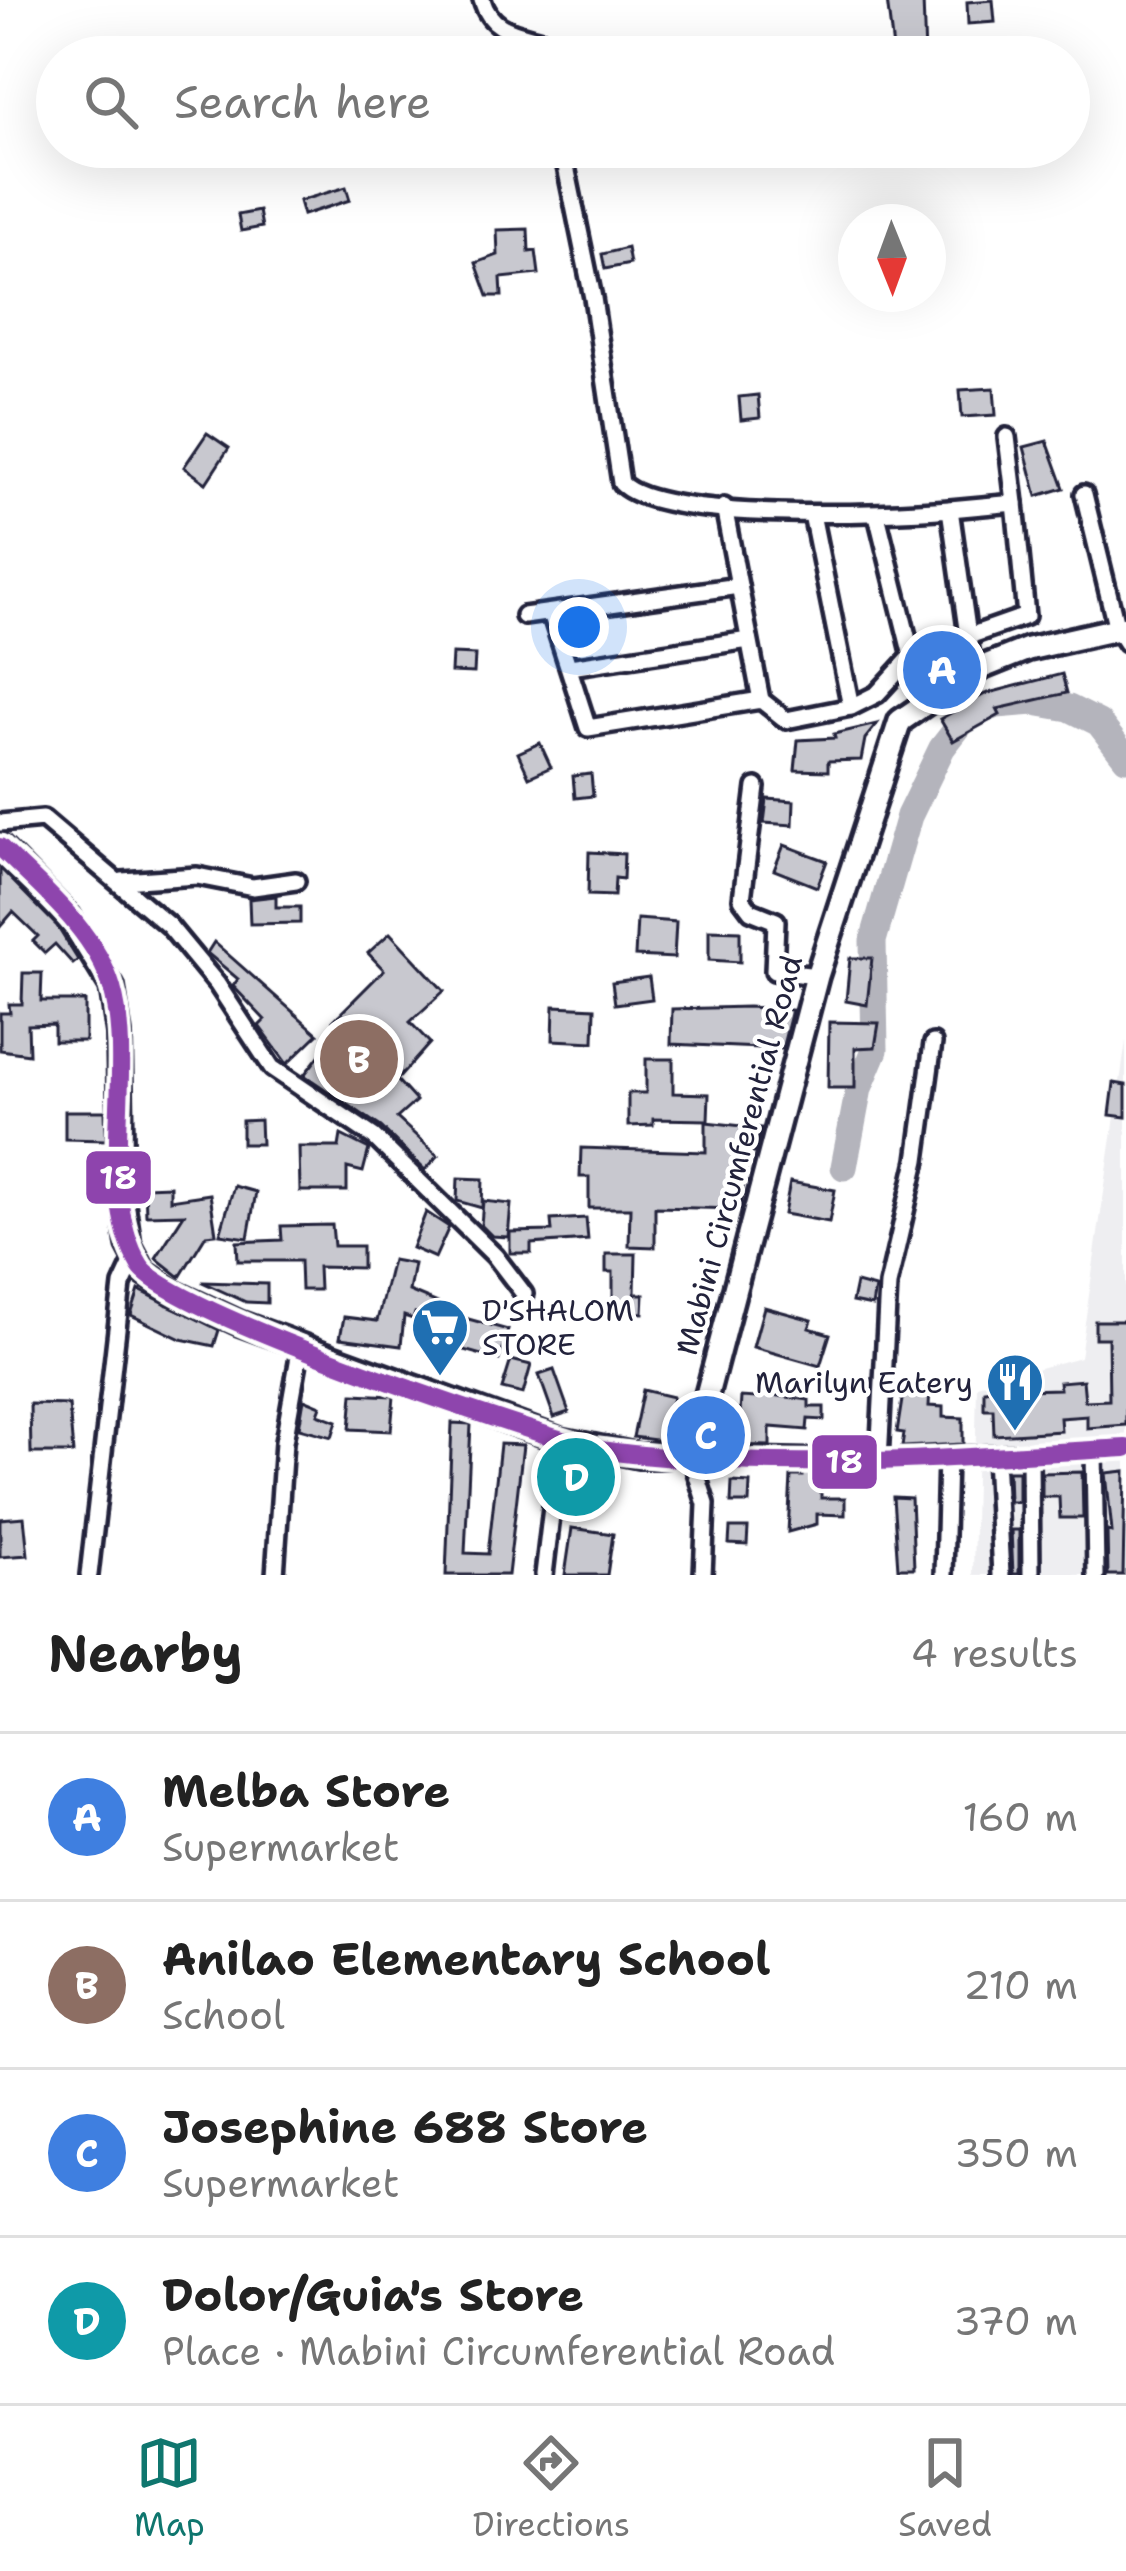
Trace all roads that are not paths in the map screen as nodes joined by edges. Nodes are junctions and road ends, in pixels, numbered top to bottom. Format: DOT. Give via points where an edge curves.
graph roads {
  1 [pos="482,0"];
  2 [pos="527,36"];
  3 [pos="566,168"];
  4 [pos="1007,437"];
  5 [pos="1084,494"];
  6 [pos="1015,503"];
  7 [pos="724,507"];
  8 [pos="950,509"];
  9 [pos="812,514"];
  10 [pos="877,514"];
  11 [pos="739,586"];
  12 [pos="551,613"];
  13 [pos="524,616"];
  14 [pos="1123,633"];
  15 [pos="968,639"];
  16 [pos="749,640"];
  17 [pos="912,656"];
  18 [pos="570,667"];
  19 [pos="973,671"];
  20 [pos="760,700"];
  21 [pos="851,707"];
  22 [pos="756,787"];
  23 [pos="0,823"];
  24 [pos="0,847"];
  25 [pos="296,880"];
  26 [pos="122,881"];
  27 [pos="817,976"];
  28 [pos="933,1043"];
  29 [pos="135,1257"];
  30 [pos="524,1294"];
  31 [pos="301,1345"];
  32 [pos="560,1440"];
  33 [pos="1126,1448"];
  34 [pos="1094,1450"];
  35 [pos="1030,1454"];
  36 [pos="691,1456"];
  37 [pos="995,1456"];
  38 [pos="946,1457"];
  39 [pos="879,1460"];
  40 [pos="89,1575"];
  41 [pos="275,1575"];
  42 [pos="544,1575"];
  43 [pos="703,1575"];
  44 [pos="944,1575"];
  45 [pos="1001,1575"];
  46 [pos="1031,1575"];
  47 [pos="1096,1575"];
  1 -- 2 [label="street" via="488,18"];
  3 -- 7 [label="street" via="621,483 630,494"];
  4 -- 6 [label="street"];
  5 -- 14 [label="street"];
  6 -- 8 [label="street"];
  6 -- 15 [label="street" via="1026,616"];
  7 -- 9 [label="street"];
  7 -- 11 [label="street"];
  8 -- 10 [label="street"];
  8 -- 15 [label="street"];
  9 -- 10 [label="street"];
  9 -- 21 [label="street"];
  10 -- 17 [label="street"];
  11 -- 12 [label="street"];
  11 -- 16 [label="street"];
  12 -- 13 [label="street"];
  12 -- 18 [label="street"];
  14 -- 19 [label="main road, Mabini Circumferential Road" via="1028,650"];
  15 -- 17 [label="street"];
  15 -- 19 [label="street"];
  16 -- 18 [label="street"];
  16 -- 20 [label="street"];
  17 -- 21 [label="street" via="878,694"];
  18 -- 20 [label="street" via="588,728"];
  19 -- 27 [label="main road, Mabini Circumferential Road" via="900,721"];
  20 -- 21 [label="street" via="786,720"];
  22 -- 27 [label="street" via="742,899 776,921 774,971"];
  23 -- 26 [label="street" via="43,819"];
  24 -- 29 [label="main road" via="69,917 112,987 122,1197"];
  25 -- 26 [label="street" via="253,887 197,876"];
  26 -- 30 [label="street" via="217,984 272,1068 374,1137"];
  27 -- 36 [label="main road, Mabini Circumferential Road"];
  28 -- 39 [label="street" via="888,1285"];
  29 -- 31 [label="main road" via="174,1293"];
  29 -- 40 [label="street" via="122,1285"];
  31 -- 32 [label="main road"];
  31 -- 41 [label="street"];
  32 -- 36 [label="main road" via="639,1456"];
  32 -- 42 [label="street"];
  33 -- 34 [label="street"];
  34 -- 35 [label="street"];
  34 -- 47 [label="street"];
  35 -- 37 [label="street"];
  35 -- 46 [label="street"];
  36 -- 39 [label="street"];
  36 -- 43 [label="street" via="706,1504"];
  37 -- 38 [label="street"];
  37 -- 45 [label="street"];
  38 -- 39 [label="street"];
  38 -- 44 [label="street"];
}
